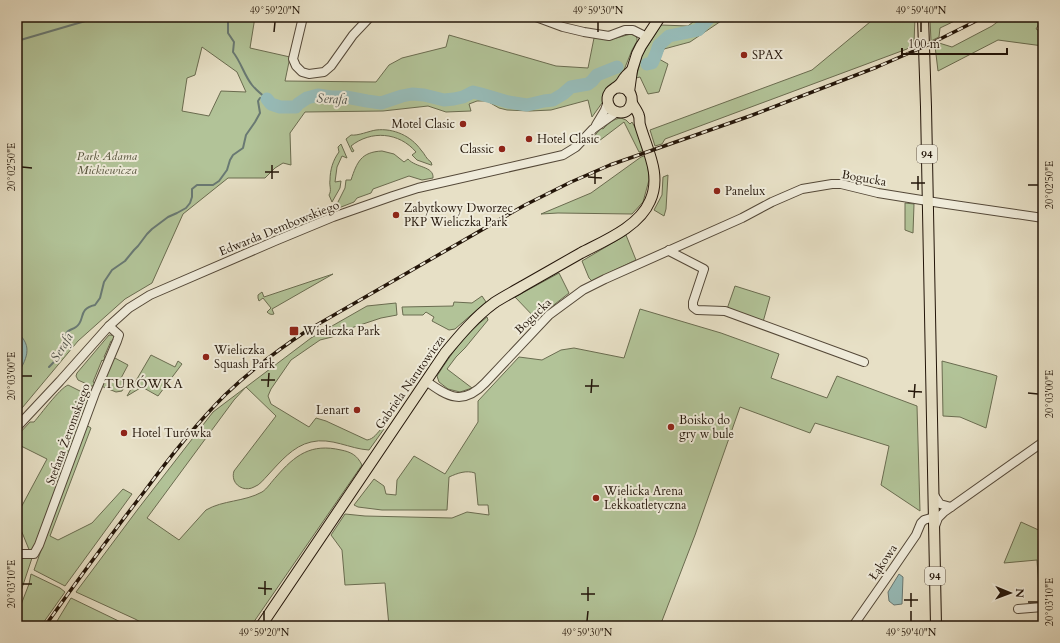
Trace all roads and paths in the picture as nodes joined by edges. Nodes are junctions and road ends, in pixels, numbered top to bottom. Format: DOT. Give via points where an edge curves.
graph roads {
  1 [pos="21,17"];
  2 [pos="303,17"];
  3 [pos="370,17"];
  4 [pos="536,17"];
  5 [pos="660,17"];
  6 [pos="923,17"];
  7 [pos="17,21"];
  8 [pos="647,37"];
  9 [pos="632,70"];
  10 [pos="615,88"];
  11 [pos="630,92"];
  12 [pos="608,101"];
  13 [pos="632,103"];
  14 [pos="619,112"];
  15 [pos="640,124"];
  16 [pos="593,129"];
  17 [pos="928,201"];
  18 [pos="1043,218"];
  19 [pos="669,250"];
  20 [pos="109,326"];
  21 [pos="864,362"];
  22 [pos="426,380"];
  23 [pos="17,427"];
  24 [pos="1043,442"];
  25 [pos="934,495"];
  26 [pos="951,507"];
  27 [pos="934,522"];
  28 [pos="17,554"];
  29 [pos="1043,608"];
  30 [pos="1018,609"];
  31 [pos="260,626"];
  32 [pos="853,626"];
  33 [pos="936,626"];
  1 -- 7 [label="street"];
  2 -- 3 [label="street" via="293,59 302,72 309,74 324,72 331,66"];
  4 -- 8 [label="street" via="584,32 609,36 633,30"];
  5 -- 8 [label="main road"];
  6 -- 17 [label="main road, 94"];
  8 -- 9 [label="main road" via="637,54"];
  9 -- 10 [label="main road"];
  9 -- 11 [label="main road"];
  10 -- 11 [label="main road" via="623,88"];
  10 -- 12 [label="main road" via="610,93"];
  11 -- 13 [label="main road"];
  12 -- 14 [label="main road" via="611,108"];
  12 -- 16 [label="street, Edwarda Dembowskiego"];
  13 -- 14 [label="main road" via="628,109"];
  13 -- 15 [label="main road, Gabriela Narutowicza"];
  14 -- 15 [label="main road"];
  14 -- 16 [label="street, Edwarda Dembowskiego"];
  15 -- 22 [label="main road, Gabriela Narutowicza" via="655,174 655,188 644,212 619,232 495,303 456,339"];
  16 -- 20 [label="street, Edwarda Dembowskiego" via="576,147 562,155 413,190 333,217 150,295 129,308"];
  17 -- 18 [label="street, Bogucka"];
  17 -- 19 [label="street, Bogucka" via="841,184 810,187"];
  17 -- 25 [label="main road, 94"];
  19 -- 21 [label="street" via="704,269 693,302 693,307 697,310 725,311"];
  19 -- 22 [label="street, Bogucka" via="583,290 557,308 473,394 464,397 451,395"];
  20 -- 23 [label="street, Edwarda Dembowskiego"];
  20 -- 28 [label="street, Stefana Żeromskiego" via="118,335 117,341 39,546 34,554"];
  22 -- 31 [label="main road, Gabriela Narutowicza"];
  24 -- 26 [label="street"];
  25 -- 26 [label="street" via="940,504"];
  25 -- 27 [label="main road, 94"];
  26 -- 27 [label="street, Łąkowa"];
  27 -- 32 [label="street, Łąkowa" via="924,520 921,523 916,535"];
  27 -- 33 [label="main road, 94"];
  29 -- 30 [label="street"];
}
